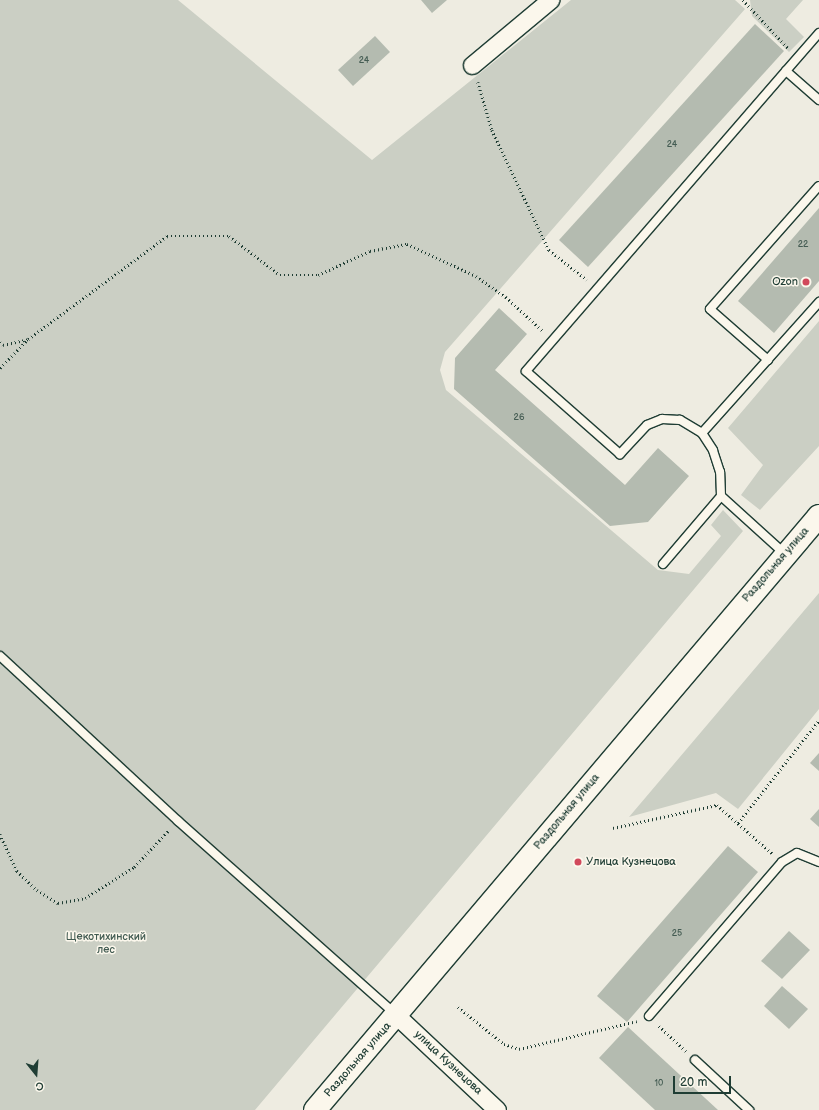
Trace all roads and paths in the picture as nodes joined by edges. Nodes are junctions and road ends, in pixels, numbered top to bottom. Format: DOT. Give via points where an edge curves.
graph roads {
  1 [pos="550,0"];
  2 [pos="743,0"];
  3 [pos="819,33"];
  4 [pos="797,58"];
  5 [pos="472,64"];
  6 [pos="786,71"];
  7 [pos="819,100"];
  8 [pos="819,186"];
  9 [pos="597,288"];
  10 [pos="819,302"];
  11 [pos="28,339"];
  12 [pos="552,340"];
  13 [pos="0,342"];
  14 [pos="768,360"];
  15 [pos="0,368"];
  16 [pos="702,433"];
  17 [pos="721,496"];
  18 [pos="819,516"];
  19 [pos="786,554"];
  20 [pos="663,564"];
  21 [pos="0,656"];
  22 [pos="819,720"];
  23 [pos="178,820"];
  24 [pos="738,823"];
  25 [pos="613,828"];
  26 [pos="0,834"];
  27 [pos="782,862"];
  28 [pos="819,862"];
  29 [pos="458,1007"];
  30 [pos="397,1016"];
  31 [pos="649,1016"];
  32 [pos="695,1060"];
  33 [pos="315,1110"];
  34 [pos="498,1110"];
  35 [pos="749,1110"];
  1 -- 5 [label="street"];
  2 -- 4 [label="path"];
  3 -- 4 [label="lane"];
  4 -- 6 [label="lane"];
  5 -- 9 [label="path" via="492,130 549,250"];
  6 -- 7 [label="lane"];
  6 -- 9 [label="lane"];
  8 -- 14 [label="lane" via="710,309"];
  9 -- 12 [label="lane"];
  10 -- 14 [label="lane"];
  11 -- 12 [label="path" via="168,236 229,236 280,275 318,275 370,251 407,244 476,276 506,297"];
  11 -- 13 [label="path" via="3,345"];
  11 -- 15 [label="path"];
  12 -- 16 [label="lane" via="526,371 620,454 647,425 662,419 680,420"];
  14 -- 16 [label="lane"];
  16 -- 17 [label="lane" via="713,450 720,472"];
  17 -- 19 [label="lane"];
  17 -- 20 [label="lane"];
  18 -- 19 [label="main road, Раздольная улица"];
  19 -- 30 [label="main road, Раздольная улица" via="650,712"];
  21 -- 23 [label="lane"];
  22 -- 24 [label="path"];
  23 -- 26 [label="path" via="134,866 85,898 58,903 37,890 17,871"];
  23 -- 30 [label="lane"];
  24 -- 25 [label="path" via="717,805"];
  24 -- 27 [label="path"];
  27 -- 28 [label="lane" via="797,854"];
  27 -- 31 [label="lane"];
  29 -- 31 [label="path" via="504,1044 519,1049 630,1024"];
  30 -- 33 [label="main road, Раздольная улица"];
  30 -- 34 [label="street, улица Кузнецова"];
  31 -- 32 [label="path"];
  32 -- 35 [label="lane"];
}
